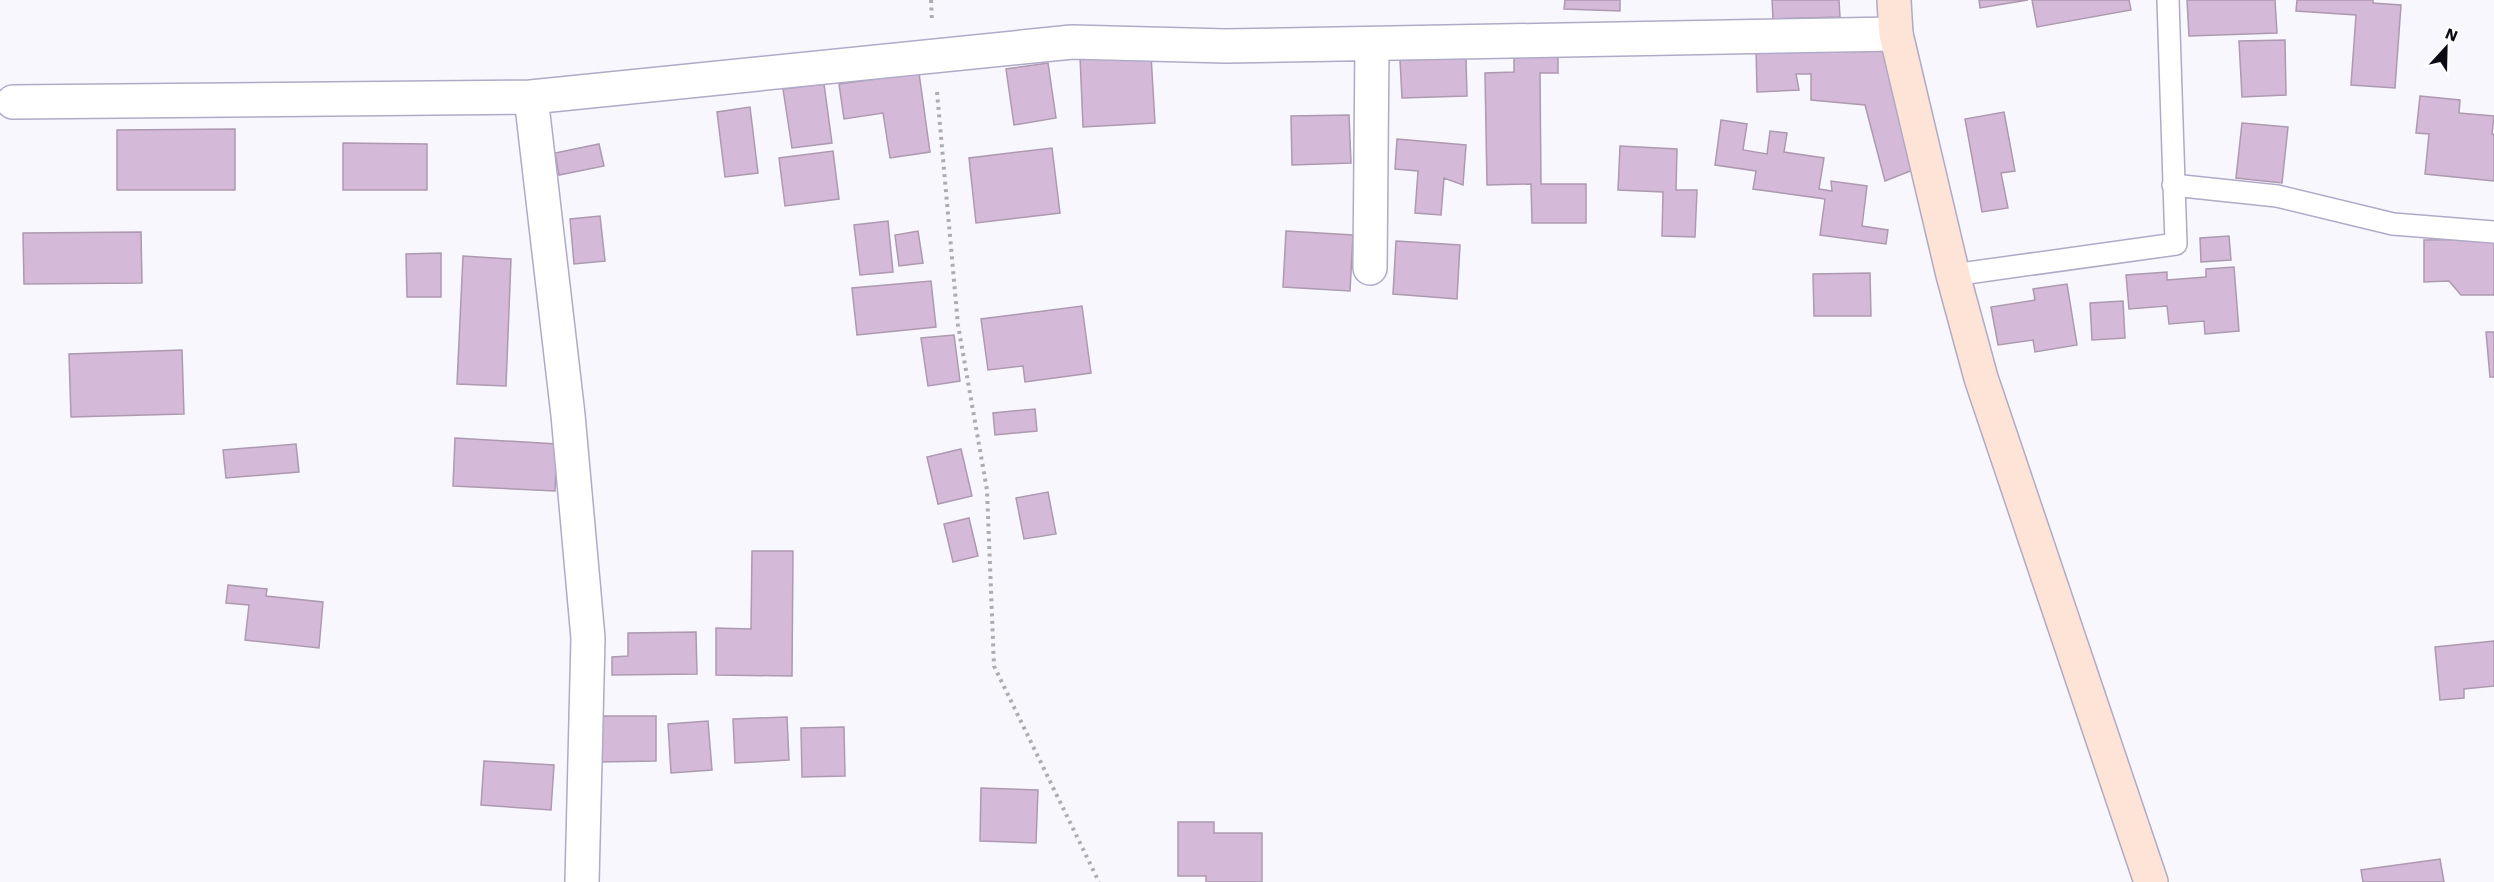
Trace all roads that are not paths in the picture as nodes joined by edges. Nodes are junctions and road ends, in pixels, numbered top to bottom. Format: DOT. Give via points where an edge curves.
graph roads {
  1 [pos="1894,0"];
  2 [pos="2168,0"];
  3 [pos="1896,34"];
  4 [pos="1372,44"];
  5 [pos="531,97"];
  6 [pos="13,102"];
  7 [pos="2173,185"];
  8 [pos="2494,232"];
  9 [pos="1370,268"];
  10 [pos="1953,275"];
  11 [pos="582,882"];
  12 [pos="2151,882"];
  1 -- 3 [label="street"];
  2 -- 7 [label="lane"];
  3 -- 4 [label="street"];
  3 -- 10 [label="street"];
  4 -- 5 [label="street" via="1071,42"];
  4 -- 9 [label="street"];
  5 -- 6 [label="street"];
  5 -- 11 [label="street" via="568,415 588,638"];
  7 -- 8 [label="lane" via="2277,196 2393,224"];
  7 -- 10 [label="lane" via="2175,244"];
  10 -- 12 [label="street" via="1981,378"];
}
